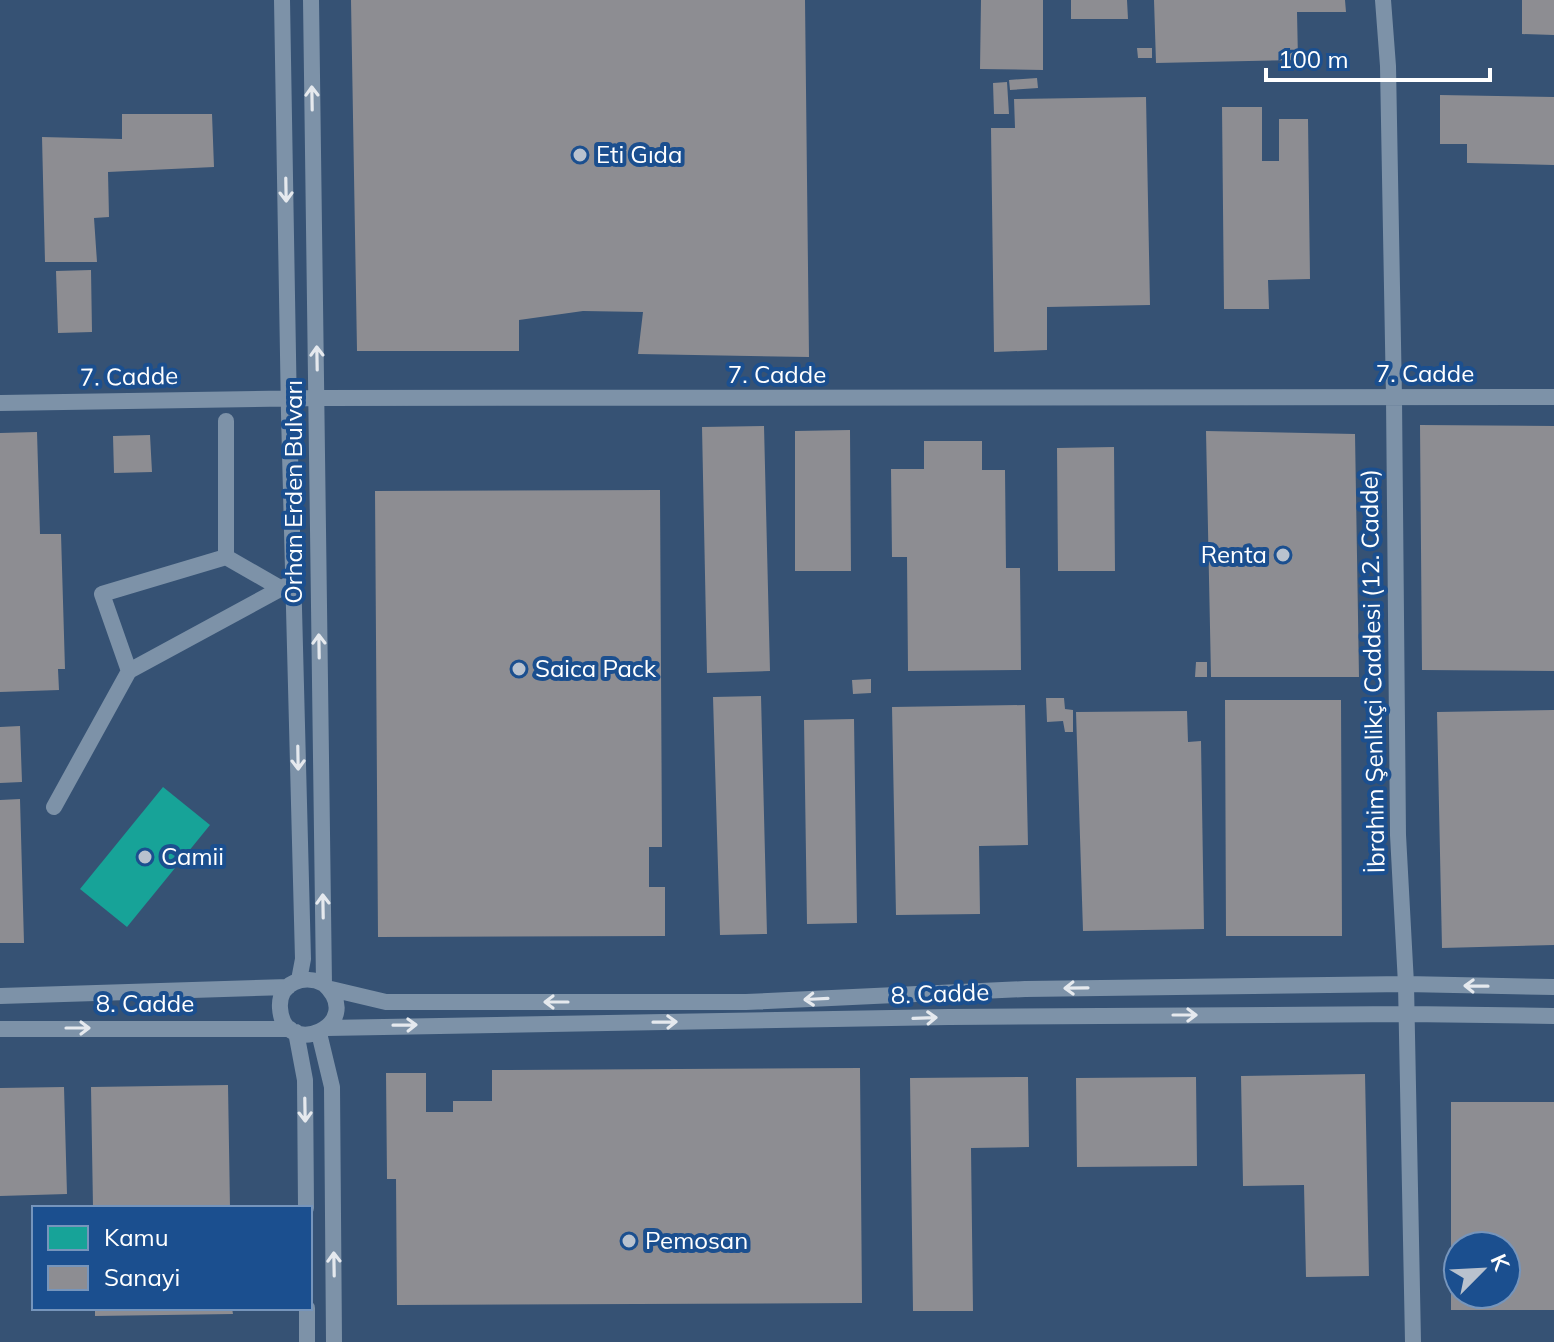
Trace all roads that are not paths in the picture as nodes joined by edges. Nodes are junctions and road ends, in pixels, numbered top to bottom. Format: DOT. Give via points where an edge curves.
graph roads {
  1 [pos="282,0"];
  2 [pos="311,0"];
  3 [pos="1383,0"];
  4 [pos="1554,397"];
  5 [pos="318,398"];
  6 [pos="1394,398"];
  7 [pos="290,399"];
  8 [pos="0,403"];
  9 [pos="226,421"];
  10 [pos="226,557"];
  11 [pos="287,585"];
  12 [pos="129,671"];
  13 [pos="54,807"];
  14 [pos="293,983"];
  15 [pos="1406,984"];
  16 [pos="328,986"];
  17 [pos="1554,987"];
  18 [pos="0,996"];
  19 [pos="1407,1014"];
  20 [pos="1554,1016"];
  21 [pos="0,1029"];
  22 [pos="323,1030"];
  23 [pos="293,1031"];
  24 [pos="306,1206"];
  25 [pos="307,1310"];
  26 [pos="307,1342"];
  27 [pos="334,1342"];
  28 [pos="1413,1342"];
  1 -- 7 [label="street, Orhan Erden Bulvarı, one-way"];
  5 -- 2 [label="street, Orhan Erden Bulvarı, one-way"];
  3 -- 6 [label="street, İbrahim Şenlikçi Caddesi (12. Cadde)"];
  4 -- 6 [label="street, 7. Cadde"];
  5 -- 6 [label="street, 7. Cadde"];
  5 -- 7 [label="street, 7. Cadde"];
  16 -- 5 [label="street, Orhan Erden Bulvarı, one-way"];
  6 -- 15 [label="street, İbrahim Şenlikçi Caddesi (12. Cadde)" via="1398,835"];
  7 -- 8 [label="street, 7. Cadde"];
  7 -- 11 [label="street, Orhan Erden Bulvarı"];
  9 -- 10 [label="street"];
  10 -- 11 [label="street"];
  10 -- 12 [label="street" via="102,594"];
  11 -- 12 [label="street"];
  11 -- 14 [label="street, Orhan Erden Bulvarı, one-way" via="303,959"];
  12 -- 13 [label="street"];
  14 -- 16 [label="street" via="308,978"];
  14 -- 18 [label="street, 8. Cadde"];
  14 -- 23 [label="street, Orhan Erden Bulvarı" via="280,1003 280,1013"];
  15 -- 16 [label="street, 8. Cadde, one-way" via="1025,989 746,1002 386,1002"];
  17 -- 15 [label="street, 8. Cadde, one-way"];
  15 -- 19 [label="street, İbrahim Şenlikçi Caddesi (12. Cadde)"];
  16 -- 22 [label="street, Orhan Erden Bulvarı" via="336,1014"];
  19 -- 20 [label="street, 8. Cadde"];
  22 -- 19 [label="street, 8. Cadde, one-way"];
  19 -- 28 [label="street, İbrahim Şenlikçi Caddesi (12. Cadde)"];
  21 -- 23 [label="street, 8. Cadde, one-way"];
  22 -- 23 [label="street" via="311,1035"];
  27 -- 22 [label="street, Orhan Erden Bulvarı, one-way" via="332,1087"];
  23 -- 24 [label="street, Orhan Erden Bulvarı, one-way" via="305,1080"];
  25 -- 26 [label="street"];
}
